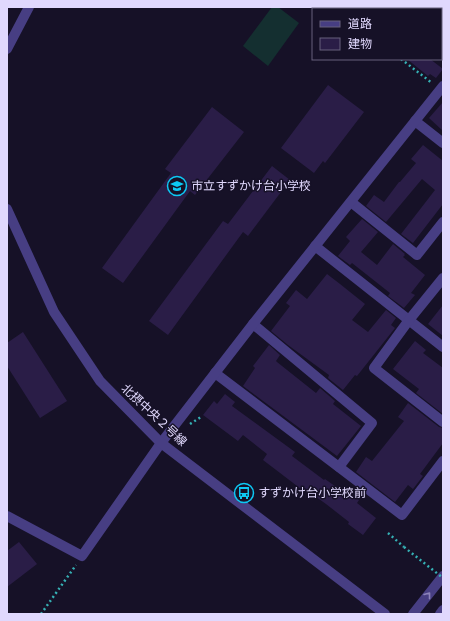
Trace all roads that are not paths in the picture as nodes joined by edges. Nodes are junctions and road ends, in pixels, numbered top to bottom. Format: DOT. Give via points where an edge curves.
graph roads {
  1 [pos="29,7"];
  2 [pos="7,49"];
  3 [pos="442,88"];
  4 [pos="416,121"];
  5 [pos="443,143"];
  6 [pos="351,202"];
  7 [pos="7,209"];
  8 [pos="443,222"];
  9 [pos="315,246"];
  10 [pos="443,278"];
  11 [pos="409,320"];
  12 [pos="253,324"];
  13 [pos="443,347"];
  14 [pos="215,373"];
  15 [pos="443,422"];
  16 [pos="161,443"];
  17 [pos="443,461"];
  18 [pos="339,467"];
  19 [pos="7,516"];
  20 [pos="443,577"];
  21 [pos="443,610"];
  22 [pos="385,614"];
  23 [pos="413,614"];
  24 [pos="440,614"];
  1 -- 2 [label="street"];
  3 -- 4 [label="street"];
  4 -- 5 [label="street"];
  4 -- 6 [label="street"];
  6 -- 8 [label="street" via="417,255"];
  6 -- 9 [label="street"];
  7 -- 16 [label="street, 北摂中央２号線" via="54,312 100,381"];
  9 -- 11 [label="street"];
  9 -- 12 [label="street"];
  10 -- 11 [label="street"];
  11 -- 13 [label="street"];
  11 -- 15 [label="street" via="374,368"];
  12 -- 14 [label="street"];
  12 -- 18 [label="street" via="372,423"];
  14 -- 16 [label="street"];
  14 -- 18 [label="street"];
  16 -- 19 [label="street" via="82,556"];
  16 -- 22 [label="street, 北摂中央２号線"];
  17 -- 18 [label="street" via="402,515"];
  23 -- 20 [label="street, one-way"];
  21 -- 24 [label="street"];
}
